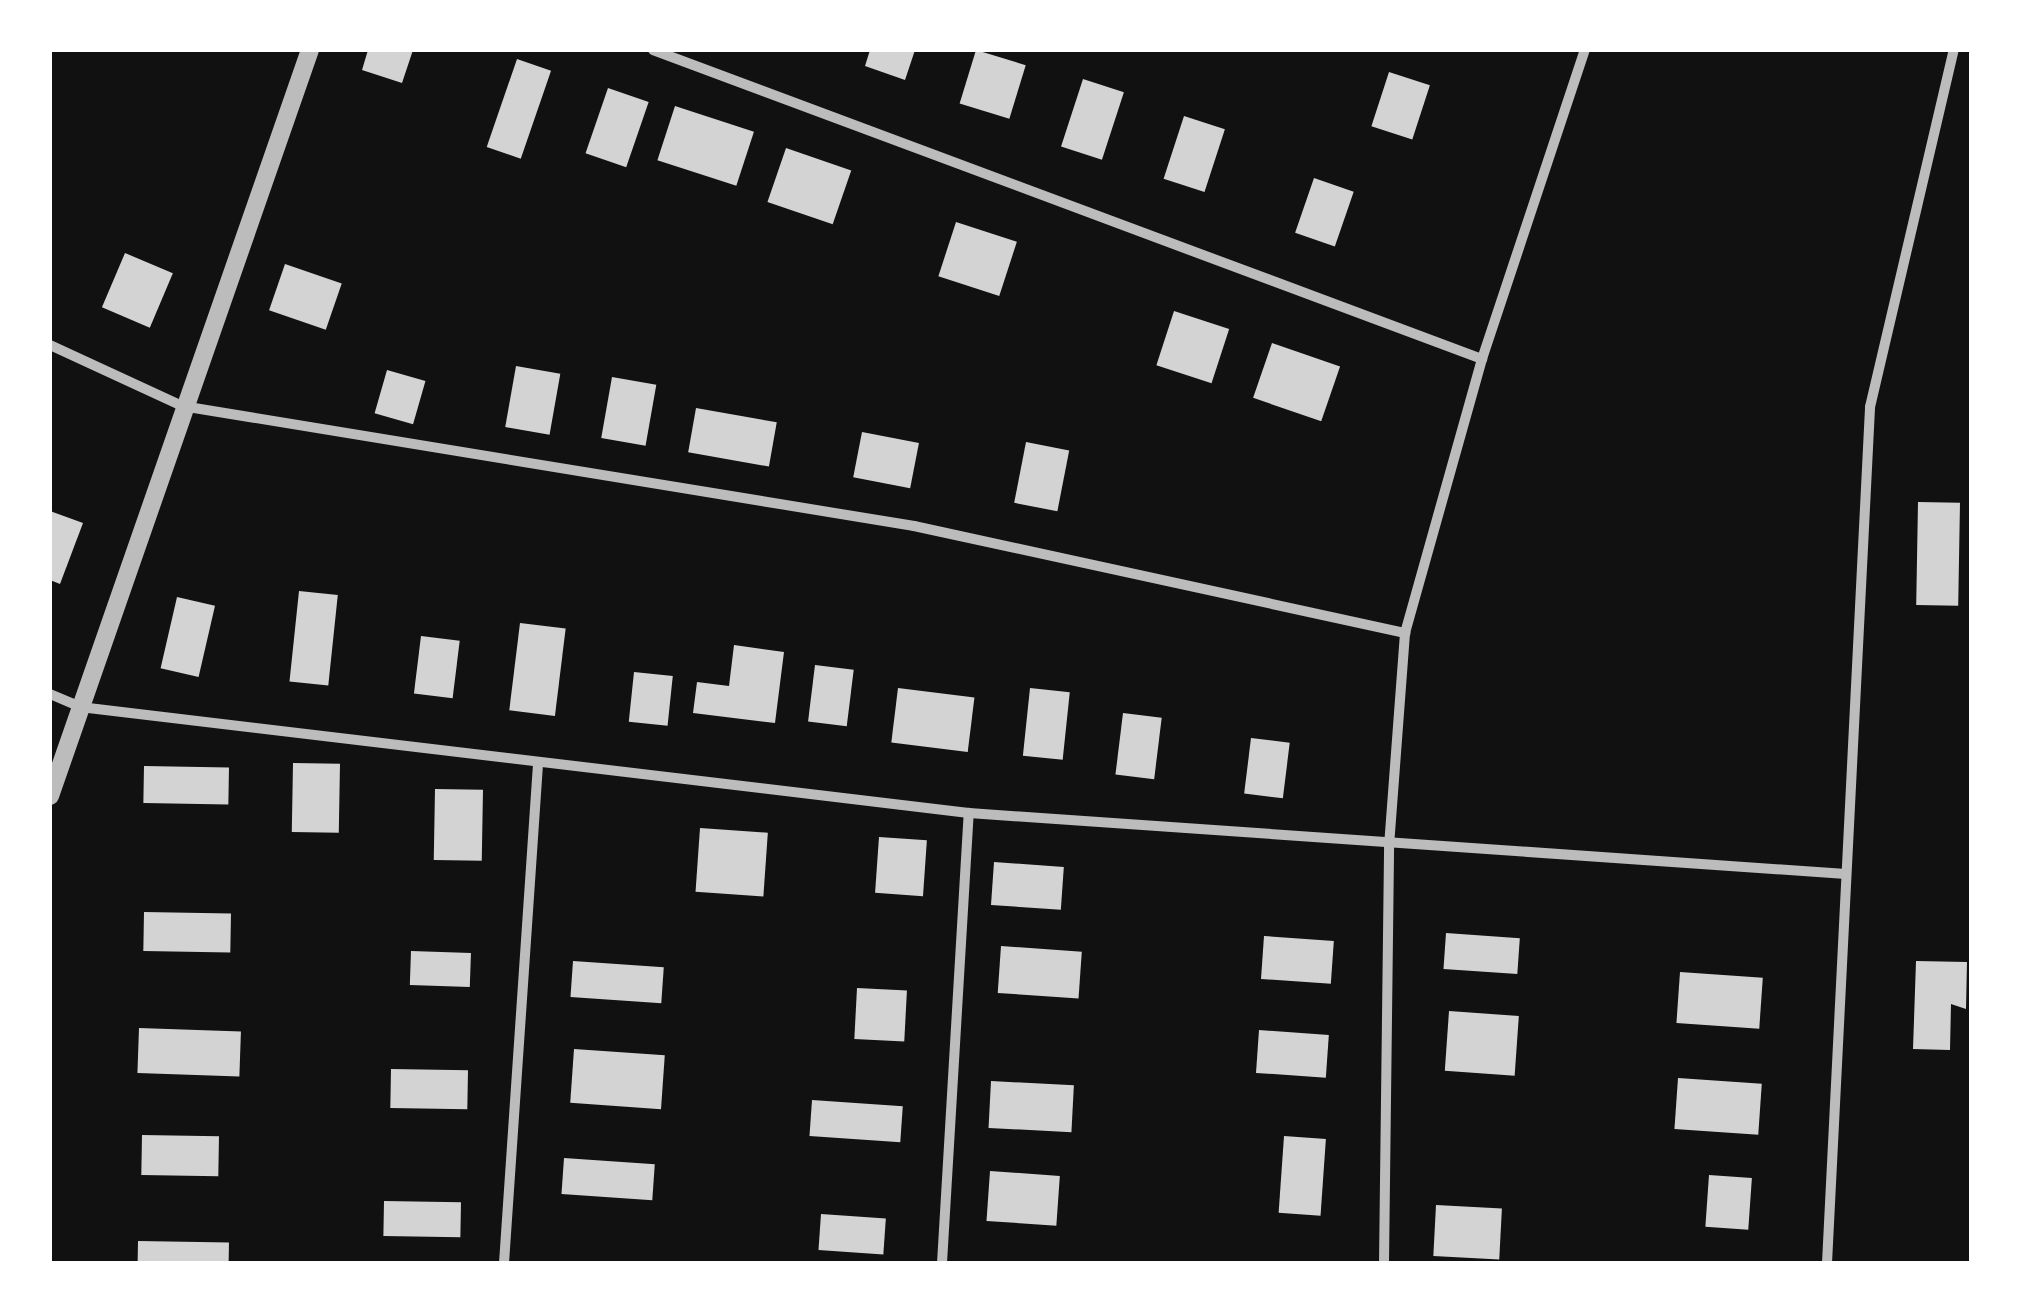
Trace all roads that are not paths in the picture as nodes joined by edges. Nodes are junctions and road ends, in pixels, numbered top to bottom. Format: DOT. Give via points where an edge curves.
graph roads {
  1 [pos="310,50"];
  2 [pos="653,50"];
  3 [pos="1585,50"];
  4 [pos="1954,50"];
  5 [pos="50,345"];
  6 [pos="1482,359"];
  7 [pos="182,406"];
  8 [pos="1405,633"];
  9 [pos="50,694"];
  10 [pos="80,707"];
  11 [pos="538,764"];
  12 [pos="50,796"];
  13 [pos="969,813"];
  14 [pos="1389,846"];
  15 [pos="1846,874"];
  16 [pos="504,1263"];
  17 [pos="942,1263"];
  18 [pos="1384,1263"];
  19 [pos="1827,1263"];
  1 -- 7 [label="street"];
  2 -- 6 [label="street"];
  3 -- 6 [label="street"];
  4 -- 15 [label="street" via="1870,407"];
  5 -- 7 [label="street"];
  6 -- 8 [label="street"];
  7 -- 8 [label="street" via="914,526"];
  7 -- 10 [label="street"];
  8 -- 14 [label="street"];
  9 -- 10 [label="street"];
  10 -- 11 [label="street"];
  10 -- 12 [label="street"];
  11 -- 13 [label="street"];
  11 -- 16 [label="street"];
  13 -- 14 [label="street"];
  13 -- 17 [label="street"];
  14 -- 15 [label="street"];
  14 -- 18 [label="street"];
  15 -- 19 [label="street"];
}
